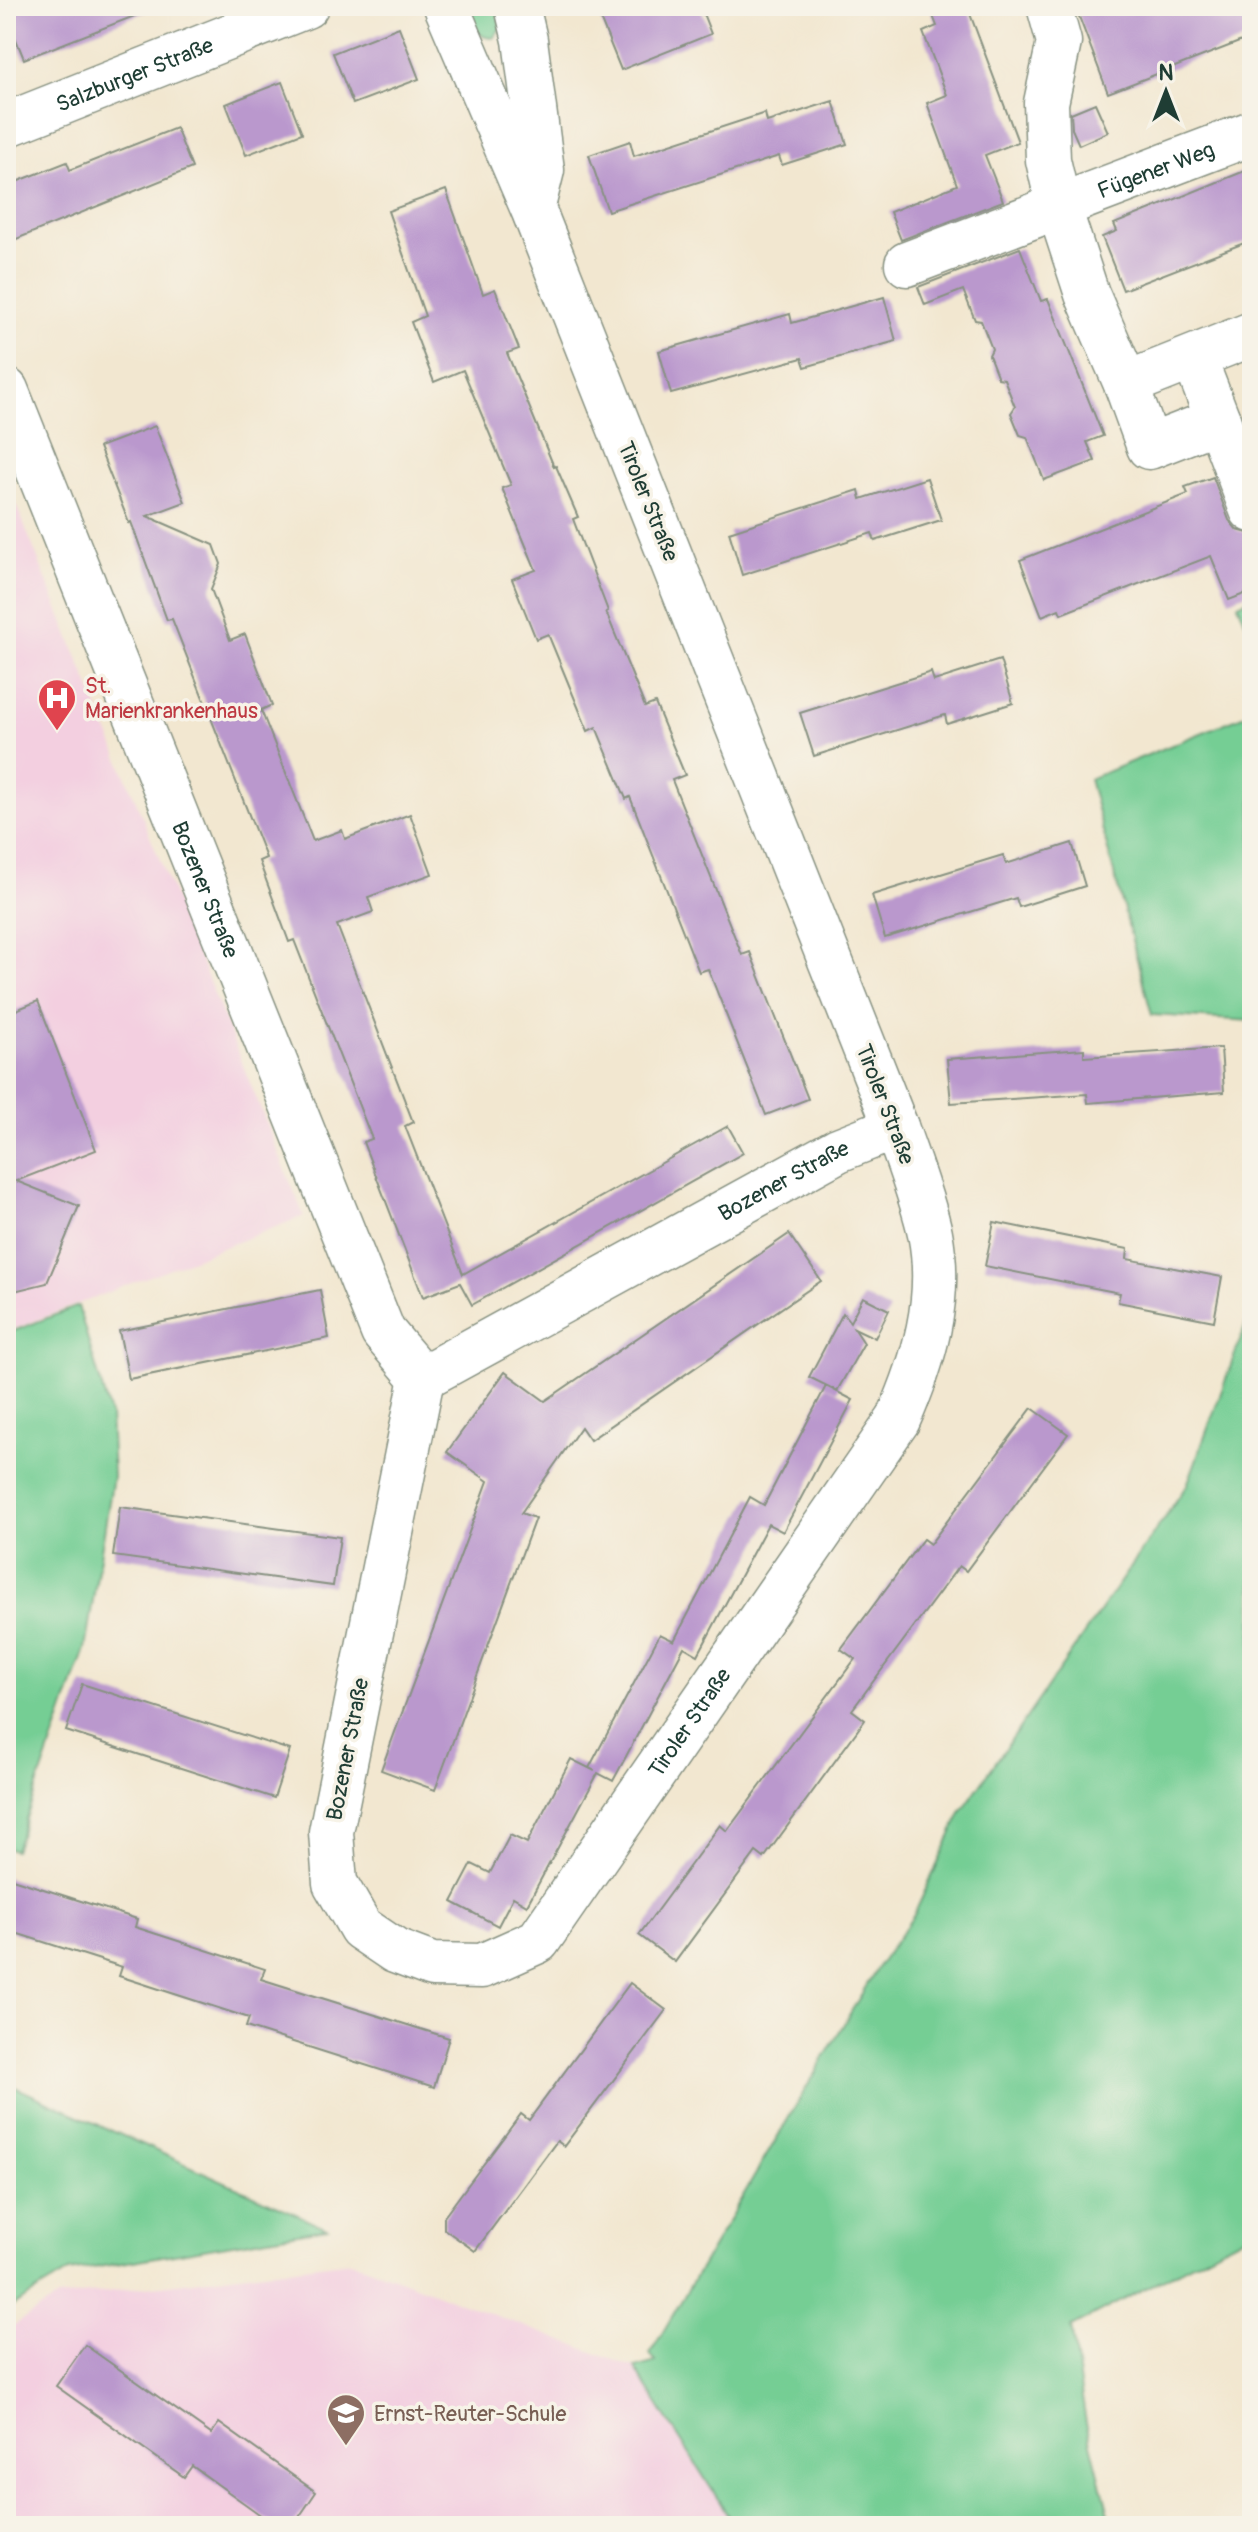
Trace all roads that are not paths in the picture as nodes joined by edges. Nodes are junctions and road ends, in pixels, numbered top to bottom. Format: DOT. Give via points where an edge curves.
graph roads {
  1 [pos="306,6"];
  2 [pos="446,6"];
  3 [pos="1049,6"];
  4 [pos="521,23"];
  5 [pos="469,62"];
  6 [pos="6,125"];
  7 [pos="1252,133"];
  8 [pos="1059,208"];
  9 [pos="533,209"];
  10 [pos="907,264"];
  11 [pos="1252,334"];
  12 [pos="1194,358"];
  13 [pos="1126,384"];
  14 [pos="6,390"];
  15 [pos="1218,420"];
  16 [pos="1252,510"];
  17 [pos="896,1127"];
  18 [pos="422,1378"];
  19 [pos="538,1941"];
  1 -- 6 [label="street, Salzburger Straße"];
  2 -- 5 [label="street, Tiroler Straße"];
  3 -- 8 [label="street" via="1059,42 1046,103 1048,160"];
  4 -- 5 [label="street"];
  4 -- 9 [label="street" via="542,170"];
  5 -- 9 [label="street, Tiroler Straße"];
  7 -- 8 [label="street, Fügener Weg"];
  8 -- 10 [label="street, Fügener Weg"];
  8 -- 13 [label="street" via="1087,294"];
  9 -- 17 [label="street, Tiroler Straße"];
  11 -- 12 [label="street"];
  12 -- 13 [label="street"];
  12 -- 15 [label="street"];
  13 -- 15 [label="street" via="1149,447"];
  14 -- 18 [label="street, Bozener Straße" via="383,1332"];
  15 -- 16 [label="street"];
  17 -- 18 [label="street, Bozener Straße" via="838,1150"];
  17 -- 19 [label="street, Tiroler Straße" via="923,1204 934,1272 927,1347 903,1410"];
  18 -- 19 [label="street, Bozener Straße" via="336,1800 331,1832 335,1883 361,1928 395,1951 432,1965 482,1966"];
}
